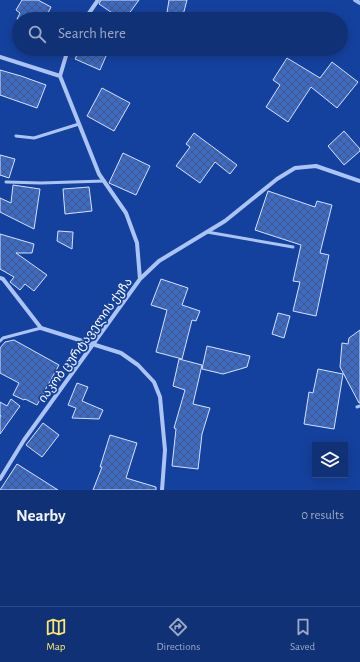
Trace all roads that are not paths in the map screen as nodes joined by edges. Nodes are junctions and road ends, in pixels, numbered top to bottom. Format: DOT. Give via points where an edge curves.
graph roads {
  1 [pos="98,0"];
  2 [pos="90,12"];
  3 [pos="66,56"];
  4 [pos="0,57"];
  5 [pos="60,76"];
  6 [pos="79,124"];
  7 [pos="16,136"];
  8 [pos="104,181"];
  9 [pos="360,181"];
  10 [pos="6,182"];
  11 [pos="207,232"];
  12 [pos="293,246"];
  13 [pos="0,278"];
  14 [pos="140,279"];
  15 [pos="41,328"];
  16 [pos="0,341"];
  17 [pos="94,345"];
  18 [pos="0,479"];
  19 [pos="162,490"];
  1 -- 2 [label="street"];
  3 -- 5 [label="street"];
  4 -- 5 [label="street"];
  5 -- 6 [label="street, იაკობ ცურტაველის ქუჩა"];
  6 -- 7 [label="lane" via="34,138"];
  6 -- 8 [label="street, იაკობ ცურტაველის ქუჩა"];
  8 -- 10 [label="lane"];
  8 -- 14 [label="street, იაკობ ცურტაველის ქუჩა" via="126,213 137,243"];
  9 -- 11 [label="street" via="316,166 295,168"];
  11 -- 12 [label="lane"];
  11 -- 14 [label="street" via="159,261"];
  13 -- 15 [label="street"];
  14 -- 17 [label="street, იაკობ ცურტაველის ქუჩა"];
  15 -- 16 [label="lane"];
  15 -- 17 [label="street"];
  17 -- 18 [label="street, იაკობ ცურტაველის ქუჩა" via="24,440"];
  17 -- 19 [label="street" via="121,353 138,365 154,382 160,397 165,450"];
}
